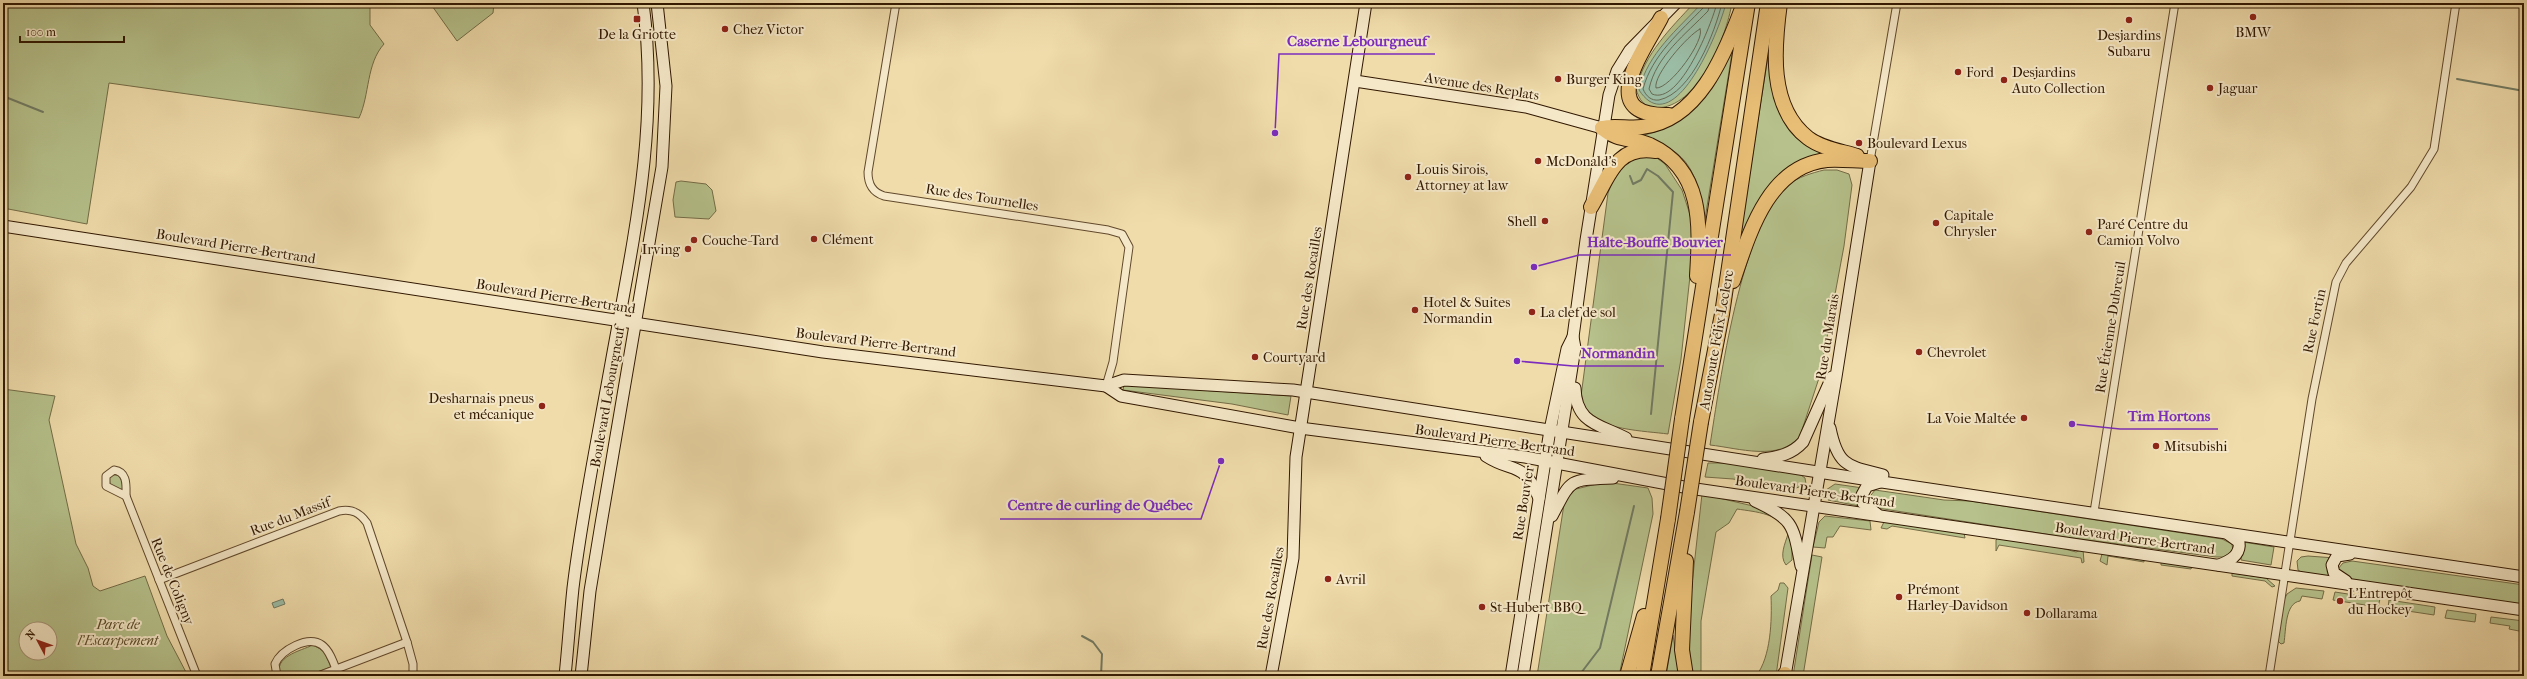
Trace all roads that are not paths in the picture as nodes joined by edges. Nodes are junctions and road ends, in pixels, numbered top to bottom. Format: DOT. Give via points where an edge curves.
graph roads {
  1 [pos="643,3"];
  2 [pos="657,3"];
  3 [pos="896,3"];
  4 [pos="1366,3"];
  5 [pos="1676,3"];
  6 [pos="1744,3"];
  7 [pos="1748,3"];
  8 [pos="1768,3"];
  9 [pos="1780,3"];
  10 [pos="1897,3"];
  11 [pos="2175,3"];
  12 [pos="2456,3"];
  13 [pos="1661,18"];
  14 [pos="1355,81"];
  15 [pos="1673,115"];
  16 [pos="1602,128"];
  17 [pos="1666,153"];
  18 [pos="1870,161"];
  19 [pos="1591,207"];
  20 [pos="3,226"];
  21 [pos="1722,314"];
  22 [pos="618,321"];
  23 [pos="635,324"];
  24 [pos="1574,337"];
  25 [pos="1694,340"];
  26 [pos="1574,359"];
  27 [pos="1838,363"];
  28 [pos="1106,386"];
  29 [pos="1307,393"];
  30 [pos="1828,421"];
  31 [pos="1300,428"];
  32 [pos="1550,430"];
  33 [pos="1563,431"];
  34 [pos="1637,443"];
  35 [pos="1480,452"];
  36 [pos="1747,460"];
  37 [pos="1545,461"];
  38 [pos="1557,463"];
  39 [pos="1820,472"];
  40 [pos="1630,477"];
  41 [pos="1882,482"];
  42 [pos="1928,488"];
  43 [pos="126,496"];
  44 [pos="1745,496"];
  45 [pos="1540,499"];
  46 [pos="1815,506"];
  47 [pos="2094,512"];
  48 [pos="1687,515"];
  49 [pos="1880,516"];
  50 [pos="1547,526"];
  51 [pos="2225,532"];
  52 [pos="2290,542"];
  53 [pos="2354,553"];
  54 [pos="2218,566"];
  55 [pos="1657,572"];
  56 [pos="1802,574"];
  57 [pos="2284,576"];
  58 [pos="2524,577"];
  59 [pos="158,580"];
  60 [pos="2351,584"];
  61 [pos="2524,610"];
  62 [pos="407,642"];
  63 [pos="336,669"];
  64 [pos="1784,675"];
  65 [pos="197,676"];
  66 [pos="277,676"];
  67 [pos="318,676"];
  68 [pos="413,676"];
  69 [pos="565,676"];
  70 [pos="581,676"];
  71 [pos="1271,676"];
  72 [pos="1511,676"];
  73 [pos="1524,676"];
  74 [pos="1627,676"];
  75 [pos="1642,676"];
  76 [pos="1658,676"];
  77 [pos="1686,676"];
  78 [pos="2269,676"];
  1 -- 22 [label="main road, Boulevard Lebourgneuf" via="649,70 646,151 639,212"];
  2 -- 23 [label="main road, Boulevard Lebourgneuf" via="666,86 662,167"];
  3 -- 28 [label="street, Rue des Tournelles" via="868,182 872,189 884,196 1122,234 1129,247 1113,362"];
  4 -- 14 [label="main road, Rue des Rocailles"];
  5 -- 13 [label="main road, Rue Bouvier"];
  6 -- 15 [label="highway" via="1726,53 1688,105"];
  7 -- 25 [label="highway, Autoroute Félix-Leclerc"];
  8 -- 21 [label="highway, Autoroute Félix-Leclerc"];
  9 -- 18 [label="highway" via="1776,48 1780,96 1786,114 1809,139"];
  10 -- 18 [label="street, Rue du Marais"];
  11 -- 47 [label="street, Rue Étienne-Dubreuil"];
  12 -- 52 [label="street, Rue Fortin" via="2434,150 2411,187 2346,264 2336,282 2312,400"];
  13 -- 15 [label="highway" via="1633,68 1628,91 1635,107 1643,114"];
  13 -- 16 [label="main road, Rue Bouvier" via="1630,50 1617,71"];
  14 -- 16 [label="main road, Avenue des Replats" via="1526,107"];
  14 -- 29 [label="main road, Rue des Rocailles"];
  15 -- 16 [label="highway" via="1642,128"];
  16 -- 17 [label="highway" via="1613,137 1640,141"];
  16 -- 19 [label="main road, Rue Bouvier"];
  17 -- 19 [label="highway" via="1641,150 1623,156 1610,172"];
  17 -- 25 [label="highway" via="1684,173 1695,200 1698,220"];
  18 -- 21 [label="highway" via="1821,162 1793,173 1782,182 1760,211 1751,230"];
  18 -- 27 [label="main road, Rue du Marais"];
  19 -- 24 [label="main road, Rue Bouvier"];
  20 -- 22 [label="main road, Boulevard Pierre-Bertrand"];
  21 -- 48 [label="highway, Autoroute Félix-Leclerc, bridge" via="1701,422"];
  22 -- 23 [label="main road, Boulevard Pierre-Bertrand"];
  22 -- 69 [label="main road, Boulevard Lebourgneuf" via="573,588"];
  23 -- 28 [label="main road, Boulevard Pierre-Bertrand" via="823,352"];
  23 -- 70 [label="main road, Boulevard Lebourgneuf" via="590,591"];
  24 -- 26 [label="main road, Rue Bouvier"];
  24 -- 32 [label="main road, Rue Bouvier" via="1567,349"];
  25 -- 55 [label="highway, Autoroute Félix-Leclerc, bridge" via="1668,518"];
  26 -- 33 [label="main road, Rue Bouvier"];
  26 -- 34 [label="main road" via="1574,397 1581,414 1594,423"];
  27 -- 30 [label="main road, Rue du Marais"];
  27 -- 36 [label="main road" via="1803,442 1795,451 1775,458"];
  28 -- 29 [label="main road, Boulevard Pierre-Bertrand" via="1124,380 1254,386"];
  28 -- 31 [label="main road, Boulevard Pierre-Bertrand" via="1120,396"];
  29 -- 31 [label="main road, Rue des Rocailles"];
  29 -- 32 [label="main road, Boulevard Pierre-Bertrand"];
  30 -- 39 [label="main road, Rue du Marais"];
  30 -- 42 [label="main road" via="1834,449 1846,464"];
  31 -- 35 [label="main road, Boulevard Pierre-Bertrand"];
  31 -- 71 [label="main road, Rue des Rocailles" via="1296,458 1293,558"];
  32 -- 33 [label="main road, Boulevard Pierre-Bertrand"];
  32 -- 37 [label="main road, Rue Bouvier"];
  33 -- 34 [label="main road, Boulevard Pierre-Bertrand"];
  33 -- 38 [label="main road, Rue Bouvier"];
  34 -- 36 [label="main road, Boulevard Pierre-Bertrand"];
  35 -- 37 [label="main road, Boulevard Pierre-Bertrand"];
  35 -- 45 [label="main road" via="1524,472 1532,481"];
  36 -- 39 [label="main road, Boulevard Pierre-Bertrand"];
  37 -- 38 [label="main road, Boulevard Pierre-Bertrand"];
  37 -- 45 [label="main road, Rue Bouvier"];
  38 -- 40 [label="main road, Boulevard Pierre-Bertrand"];
  38 -- 50 [label="main road, Rue Bouvier"];
  39 -- 41 [label="main road, Boulevard Pierre-Bertrand"];
  39 -- 46 [label="main road, Rue du Marais"];
  40 -- 44 [label="main road, Boulevard Pierre-Bertrand"];
  40 -- 50 [label="main road" via="1579,480 1561,495"];
  41 -- 42 [label="main road, Boulevard Pierre-Bertrand"];
  41 -- 49 [label="main road" via="1868,486 1862,497 1867,507"];
  42 -- 47 [label="main road, Boulevard Pierre-Bertrand"];
  43 -- 59 [label="street, Rue de Coligny"];
  44 -- 46 [label="main road, Boulevard Pierre-Bertrand"];
  44 -- 56 [label="main road" via="1787,519 1794,530"];
  45 -- 72 [label="main road, Rue Bouvier"];
  46 -- 49 [label="main road, Boulevard Pierre-Bertrand"];
  46 -- 56 [label="main road, Rue du Marais"];
  47 -- 51 [label="main road, Boulevard Pierre-Bertrand"];
  48 -- 76 [label="highway, Autoroute Félix-Leclerc"];
  48 -- 77 [label="highway" via="1682,650"];
  49 -- 54 [label="main road, Boulevard Pierre-Bertrand"];
  50 -- 73 [label="main road, Rue Bouvier"];
  51 -- 52 [label="main road, Boulevard Pierre-Bertrand"];
  51 -- 54 [label="main road" via="2239,542 2239,549 2235,557"];
  52 -- 53 [label="main road, Boulevard Pierre-Bertrand"];
  52 -- 57 [label="street, Rue Fortin"];
  53 -- 58 [label="main road, Boulevard Pierre-Bertrand"];
  53 -- 60 [label="main road" via="2337,556 2332,564 2334,573"];
  54 -- 57 [label="main road, Boulevard Pierre-Bertrand"];
  55 -- 74 [label="highway"];
  55 -- 75 [label="highway, Autoroute Félix-Leclerc"];
  56 -- 64 [label="main road, Rue du Marais"];
  57 -- 60 [label="main road, Boulevard Pierre-Bertrand"];
  57 -- 78 [label="street, Rue Fortin"];
  59 -- 62 [label="street, Rue du Massif" via="348,509 362,516 367,523"];
  59 -- 65 [label="street, Rue de Coligny"];
  60 -- 61 [label="main road, Boulevard Pierre-Bertrand"];
  62 -- 63 [label="street"];
  62 -- 68 [label="street, Rue du Massif" via="413,664"];
  63 -- 66 [label="street" via="324,646 313,642 297,645 282,653 275,664"];
  63 -- 67 [label="street"];
}
